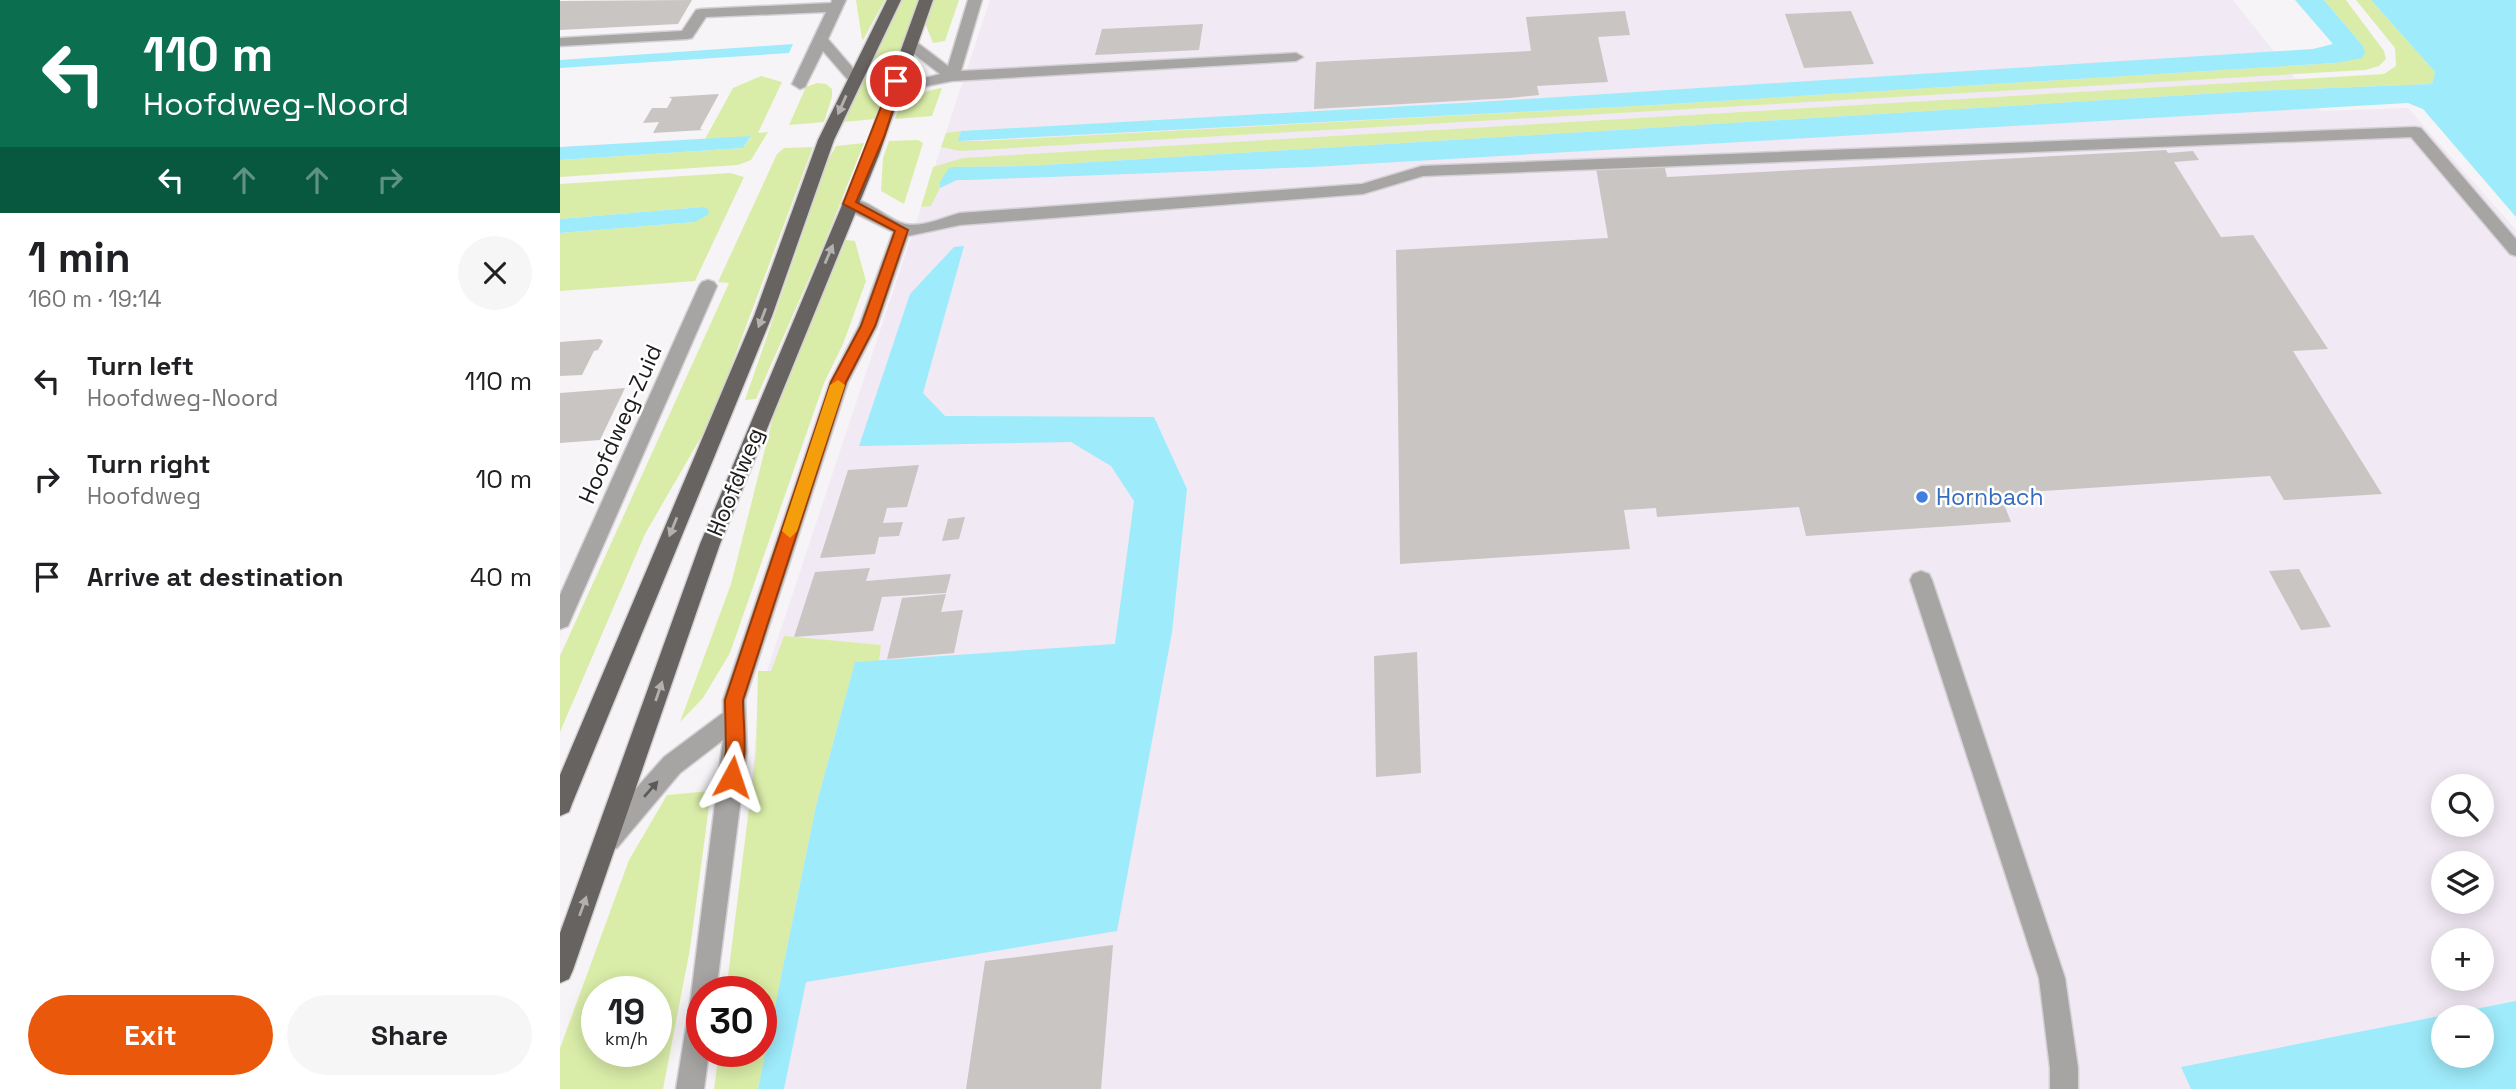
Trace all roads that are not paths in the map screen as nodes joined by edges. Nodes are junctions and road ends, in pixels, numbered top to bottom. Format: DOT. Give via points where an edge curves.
graph roads {
  1 [pos="894,0"];
  2 [pos="926,0"];
  3 [pos="975,0"];
  4 [pos="837,4"];
  5 [pos="704,7"];
  6 [pos="820,39"];
  7 [pos="560,42"];
  8 [pos="910,44"];
  9 [pos="1296,58"];
  10 [pos="953,76"];
  11 [pos="854,78"];
  12 [pos="800,84"];
  13 [pos="889,100"];
  14 [pos="849,204"];
  15 [pos="902,230"];
  16 [pos="2516,250"];
  17 [pos="708,286"];
  18 [pos="1921,580"];
  19 [pos="560,620"];
  20 [pos="734,718"];
  21 [pos="560,803"];
  22 [pos="607,840"];
  23 [pos="560,970"];
  24 [pos="705,976"];
  25 [pos="693,1067"];
  26 [pos="2068,1082"];
  27 [pos="690,1089"];
  1 -- 11 [label="main road, Hoofdweg"];
  2 -- 8 [label="main road, Hoofdweg"];
  3 -- 10 [label="street"];
  4 -- 5 [label="street"];
  4 -- 6 [label="street"];
  5 -- 7 [label="street" via="687,35"];
  6 -- 11 [label="street"];
  6 -- 12 [label="street"];
  8 -- 10 [label="street"];
  8 -- 13 [label="main road, Hoofdweg"];
  9 -- 10 [label="street"];
  10 -- 13 [label="street" via="922,83"];
  11 -- 21 [label="main road, Hoofdweg, one-way" via="763,316"];
  13 -- 14 [label="main road, Hoofdweg"];
  14 -- 15 [label="street"];
  22 -- 14 [label="main road, Hoofdweg, one-way" via="710,544"];
  15 -- 16 [label="street" via="960,219 1363,189 1422,171 2415,132"];
  15 -- 20 [label="street" via="868,326 839,382 734,700"];
  17 -- 19 [label="street, Hoofdweg-Zuid"];
  18 -- 26 [label="street" via="2052,978"];
  22 -- 20 [label="street, one-way" via="672,765"];
  20 -- 24 [label="street" via="735,751"];
  23 -- 22 [label="main road, Hoofdweg, one-way"];
  25 -- 27 [label="street"];
}
